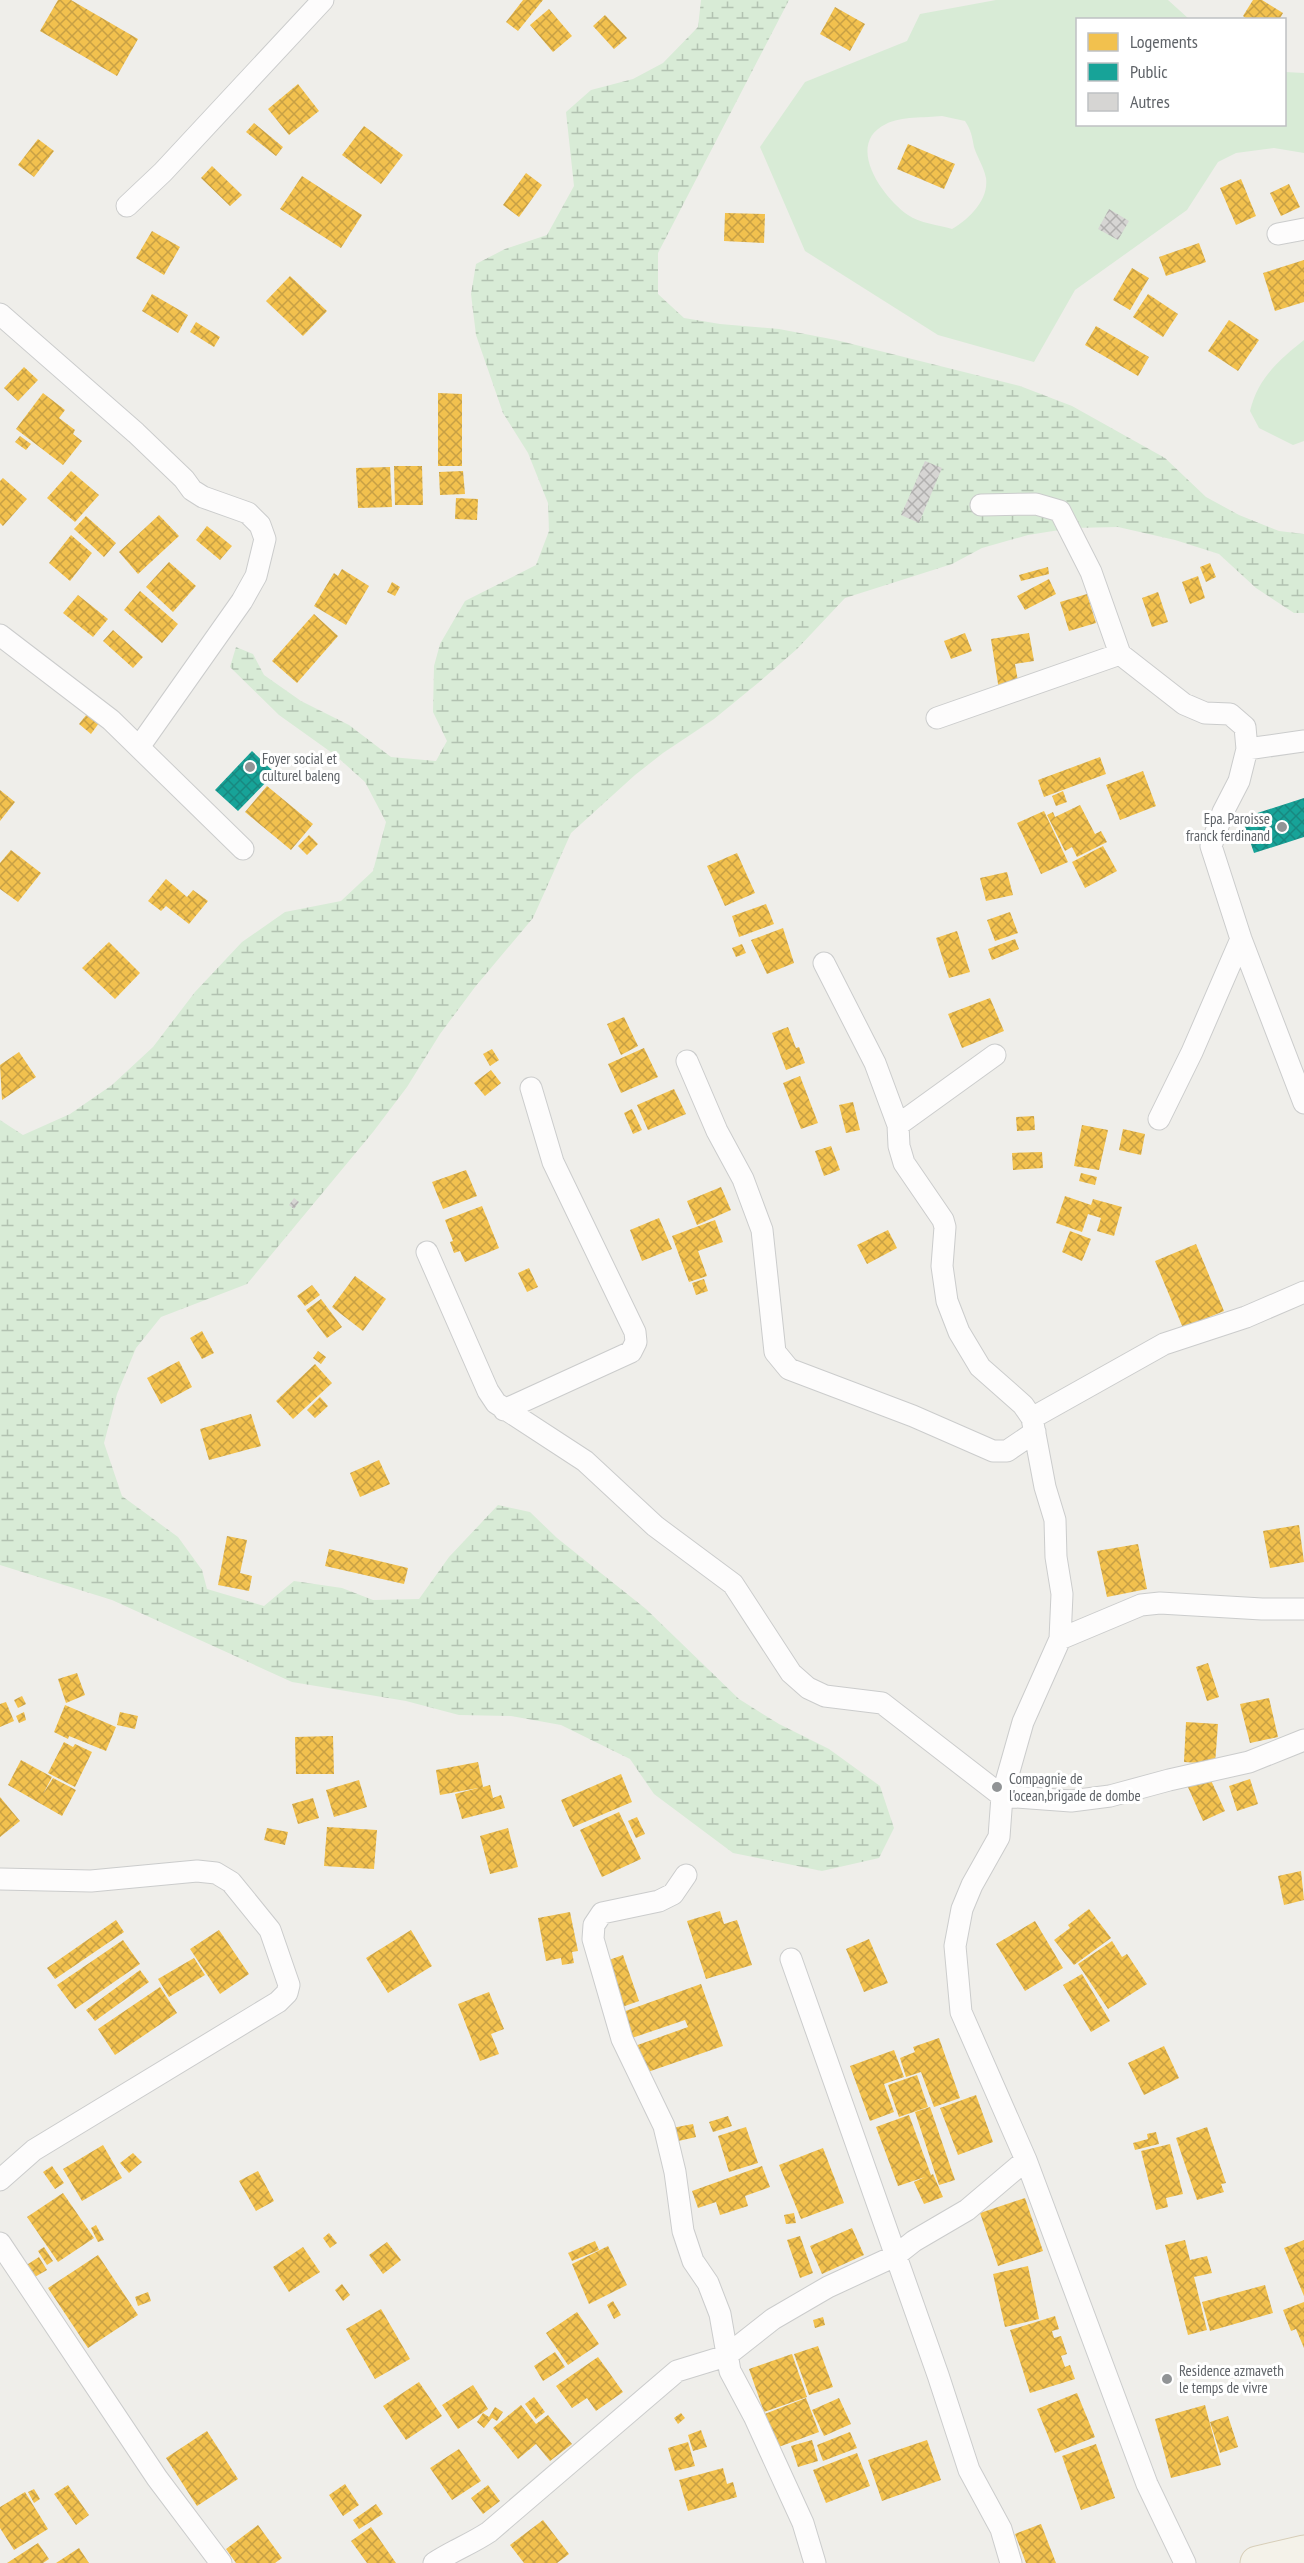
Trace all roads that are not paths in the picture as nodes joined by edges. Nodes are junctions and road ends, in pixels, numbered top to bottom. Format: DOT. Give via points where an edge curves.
graph roads {
  1 [pos="323,0"];
  2 [pos="127,206"];
  3 [pos="1304,229"];
  4 [pos="1278,234"];
  5 [pos="0,314"];
  6 [pos="981,505"];
  7 [pos="0,635"];
  8 [pos="1120,654"];
  9 [pos="937,718"];
  10 [pos="1304,741"];
  11 [pos="139,747"];
  12 [pos="1247,749"];
  13 [pos="243,849"];
  14 [pos="1241,939"];
  15 [pos="824,963"];
  16 [pos="995,1054"];
  17 [pos="687,1062"];
  18 [pos="531,1088"];
  19 [pos="1304,1103"];
  20 [pos="1159,1119"];
  21 [pos="898,1125"];
  22 [pos="427,1252"];
  23 [pos="1304,1292"];
  24 [pos="504,1410"];
  25 [pos="1034,1425"];
  26 [pos="1304,1609"];
  27 [pos="1060,1639"];
  28 [pos="1304,1740"];
  29 [pos="1002,1796"];
  30 [pos="686,1875"];
  31 [pos="0,1879"];
  32 [pos="791,1959"];
  33 [pos="1026,2160"];
  34 [pos="0,2180"];
  35 [pos="0,2243"];
  36 [pos="895,2256"];
  37 [pos="726,2356"];
  38 [pos="1304,2552"];
  39 [pos="221,2563"];
  40 [pos="434,2563"];
  41 [pos="815,2563"];
  42 [pos="1011,2563"];
  43 [pos="1185,2563"];
  44 [pos="1257,2563"];
  1 -- 2 [label="street"];
  3 -- 4 [label="street"];
  5 -- 11 [label="street" via="136,433 192,490 248,513 260,525 265,539 256,576 242,601"];
  6 -- 8 [label="street" via="1036,504 1060,512 1091,572"];
  7 -- 11 [label="street" via="111,720"];
  8 -- 9 [label="street"];
  8 -- 12 [label="street" via="1184,704 1205,713 1230,714 1245,727"];
  10 -- 12 [label="street"];
  11 -- 13 [label="street"];
  12 -- 14 [label="street" via="1239,781 1211,846"];
  14 -- 19 [label="street"];
  14 -- 20 [label="street"];
  15 -- 21 [label="street" via="875,1063"];
  16 -- 21 [label="street"];
  17 -- 25 [label="street" via="743,1179 762,1230 776,1352 789,1369 914,1416 993,1451 1007,1451"];
  18 -- 24 [label="street" via="553,1162 635,1332 636,1342 631,1352"];
  21 -- 25 [label="street" via="904,1163 943,1220 942,1266 947,1301 959,1332 980,1367 1023,1405"];
  22 -- 24 [label="street" via="488,1391"];
  23 -- 25 [label="street" via="1246,1317 1164,1344"];
  24 -- 29 [label="street" via="585,1461 655,1526 733,1584 791,1673 808,1688 825,1696 882,1703"];
  25 -- 27 [label="street" via="1055,1520 1062,1594"];
  26 -- 27 [label="street" via="1141,1605"];
  27 -- 29 [label="street" via="1023,1722"];
  28 -- 29 [label="street" via="1249,1762 1110,1796 1071,1801"];
  29 -- 33 [label="street" via="999,1837 972,1884 962,1909 955,1946 961,2012"];
  30 -- 37 [label="street" via="673,1894 659,1901 602,1913 594,1925 593,1939 622,2039 664,2126 683,2231 693,2261 708,2283 720,2314"];
  31 -- 34 [label="street" via="91,1881 197,1870 216,1873 231,1882 270,1930 289,1985 287,1994 278,2002 34,2150"];
  32 -- 36 [label="street"];
  33 -- 36 [label="street" via="967,2210"];
  33 -- 43 [label="street" via="1147,2484"];
  35 -- 39 [label="street" via="157,2478"];
  36 -- 37 [label="street" via="828,2287 773,2319"];
  36 -- 42 [label="street" via="969,2470 1001,2529"];
  37 -- 40 [label="street" via="677,2371 489,2532"];
  37 -- 41 [label="street" via="803,2523"];
  38 -- 44 [label="main road"];
}
